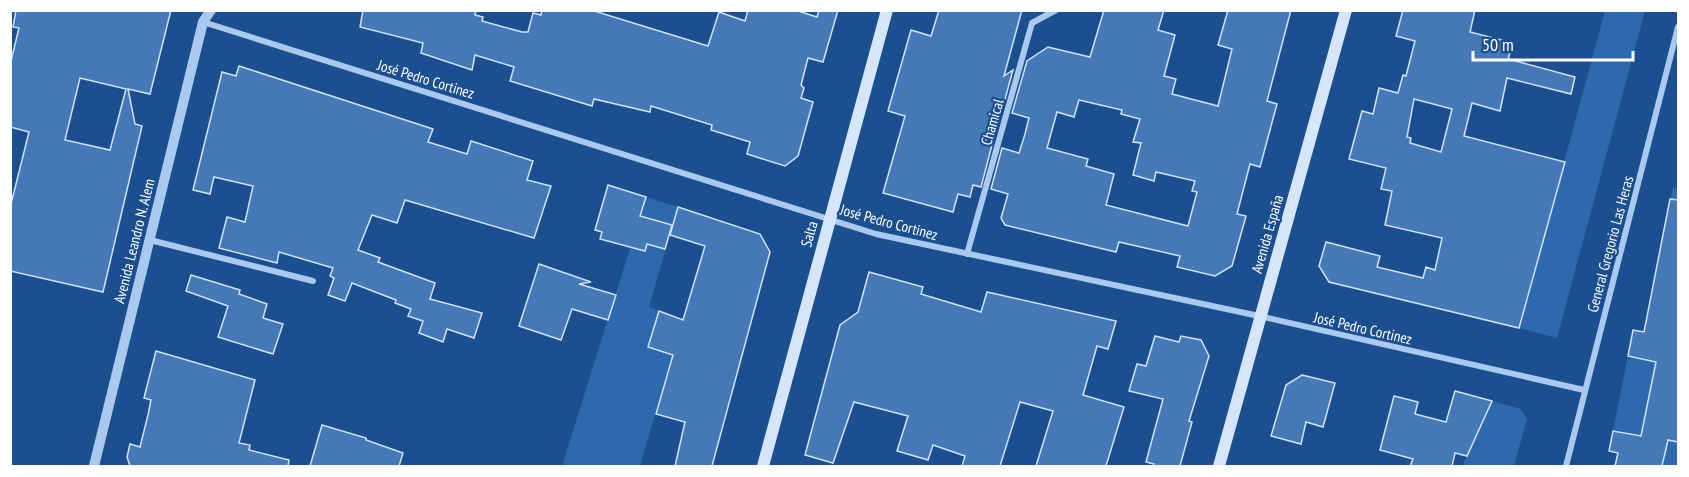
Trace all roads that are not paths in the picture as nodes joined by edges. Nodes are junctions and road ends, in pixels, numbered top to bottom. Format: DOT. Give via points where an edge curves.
graph roads {
  1 [pos="211,10"];
  2 [pos="887,10"];
  3 [pos="1056,10"];
  4 [pos="1346,10"];
  5 [pos="203,16"];
  6 [pos="1678,27"];
  7 [pos="829,219"];
  8 [pos="150,240"];
  9 [pos="967,254"];
  10 [pos="313,280"];
  11 [pos="1259,316"];
  12 [pos="1584,390"];
  13 [pos="94,466"];
  14 [pos="763,466"];
  15 [pos="1219,466"];
  16 [pos="1566,466"];
  1 -- 5 [label="street, Avenida Leandro N. Alem"];
  2 -- 7 [label="main road, Salta"];
  3 -- 9 [label="street, Chamical" via="1032,23"];
  4 -- 11 [label="main road, Avenida España"];
  5 -- 7 [label="street, José Pedro Cortinez"];
  5 -- 8 [label="street, Avenida Leandro N. Alem"];
  6 -- 12 [label="street, General Gregorio Las Heras"];
  7 -- 9 [label="street, José Pedro Cortinez"];
  7 -- 14 [label="main road, Salta"];
  8 -- 10 [label="street"];
  8 -- 13 [label="street, Avenida Leandro N. Alem"];
  9 -- 11 [label="street, José Pedro Cortinez"];
  11 -- 12 [label="street, José Pedro Cortinez"];
  11 -- 15 [label="main road, Avenida España"];
  12 -- 16 [label="street, General Gregorio Las Heras"];
}
